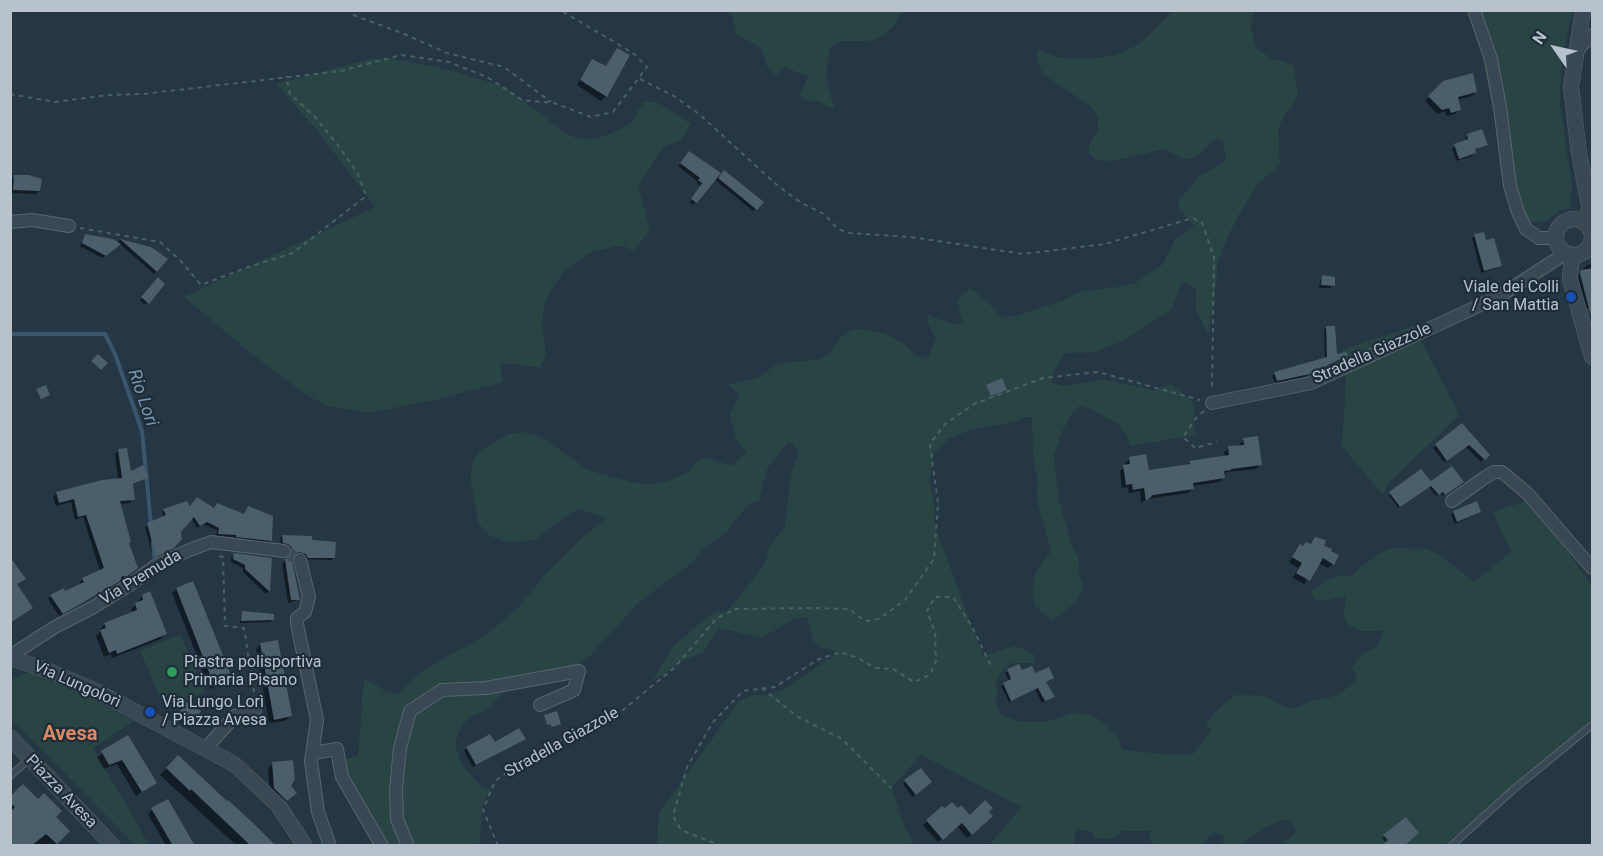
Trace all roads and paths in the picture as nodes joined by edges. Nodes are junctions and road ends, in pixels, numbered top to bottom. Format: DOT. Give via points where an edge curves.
graph roads {
  1 [pos="560,10"];
  2 [pos="1474,10"];
  3 [pos="1583,10"];
  4 [pos="353,15"];
  5 [pos="1593,35"];
  6 [pos="1577,50"];
  7 [pos="286,76"];
  8 [pos="639,79"];
  9 [pos="10,94"];
  10 [pos="554,103"];
  11 [pos="10,222"];
  12 [pos="1587,224"];
  13 [pos="69,226"];
  14 [pos="1556,238"];
  15 [pos="1591,247"];
  16 [pos="1569,254"];
  17 [pos="1593,357"];
  18 [pos="1212,403"];
  19 [pos="1217,442"];
  20 [pos="1452,501"];
  21 [pos="284,551"];
  22 [pos="215,555"];
  23 [pos="300,560"];
  24 [pos="1593,568"];
  25 [pos="10,657"];
  26 [pos="993,668"];
  27 [pos="762,688"];
  28 [pos="540,705"];
  29 [pos="255,710"];
  30 [pos="1593,725"];
  31 [pos="10,737"];
  32 [pos="206,748"];
  33 [pos="312,753"];
  34 [pos="30,759"];
  35 [pos="10,776"];
  36 [pos="891,788"];
  37 [pos="113,846"];
  38 [pos="305,846"];
  39 [pos="330,846"];
  40 [pos="382,846"];
  41 [pos="408,846"];
  42 [pos="498,846"];
  43 [pos="722,846"];
  44 [pos="1451,846"];
  1 -- 8 [label="path" via="633,53 647,68"];
  2 -- 14 [label="street" via="1491,59 1510,186 1518,212 1526,230 1539,238"];
  3 -- 6 [label="street"];
  4 -- 10 [label="path" via="447,53 504,67"];
  5 -- 6 [label="street"];
  6 -- 12 [label="street" via="1571,87 1589,206"];
  7 -- 9 [label="path" via="226,86 55,102"];
  7 -- 10 [label="path" via="341,71 401,55 449,62 487,77 522,100"];
  7 -- 13 [label="path" via="290,94 337,144 357,172 366,196 293,252 201,285 160,242"];
  8 -- 10 [label="path" via="613,112 591,117"];
  8 -- 18 [label="path" via="699,114 778,186 849,233 911,237 1023,254 1105,244 1192,218 1202,223 1214,257"];
  11 -- 13 [label="street" via="32,220"];
  12 -- 14 [label="street" via="1569,220 1563,223"];
  12 -- 15 [label="street"];
  14 -- 16 [label="street"];
  15 -- 16 [label="street" via="1579,254"];
  16 -- 17 [label="street" via="1570,279"];
  16 -- 18 [label="street, Stradella Giazzole" via="1498,297 1311,383"];
  18 -- 19 [label="path" via="1183,437 1195,448"];
  18 -- 42 [label="path, Stradella Giazzole" via="1098,372 1043,378 974,404 945,424 930,444 938,503 934,559 905,600 879,619 865,621 849,609 813,608 736,609 717,618 674,668 618,714 569,736 495,781 483,810"];
  20 -- 24 [label="street" via="1494,472 1502,472 1528,494"];
  21 -- 25 [label="street, Via Premuda" via="211,543 187,550"];
  22 -- 29 [label="path" via="223,557 225,626 244,628"];
  23 -- 33 [label="street" via="309,597 297,624 317,720"];
  25 -- 32 [label="street, Via Lungolorì" via="98,692"];
  26 -- 27 [label="path" via="953,597 935,597 927,611 935,632 936,661 930,675 914,682 893,669 874,668 840,652 817,660 774,687"];
  27 -- 36 [label="path" via="798,717 842,739"];
  27 -- 43 [label="path" via="743,691 713,722 687,767 674,807 673,816 680,828"];
  28 -- 41 [label="street" via="574,690 579,671 486,688 442,690 410,711 400,748 396,790 397,819"];
  29 -- 32 [label="street" via="235,716"];
  30 -- 44 [label="lane"];
  31 -- 34 [label="street, Piazza Avesa"];
  32 -- 38 [label="street, Via Lungolorì" via="234,764 278,805"];
  33 -- 39 [label="street" via="318,812"];
  33 -- 40 [label="street" via="337,749 342,777"];
  34 -- 35 [label="lane"];
  34 -- 37 [label="street, Piazza Avesa"];
}
